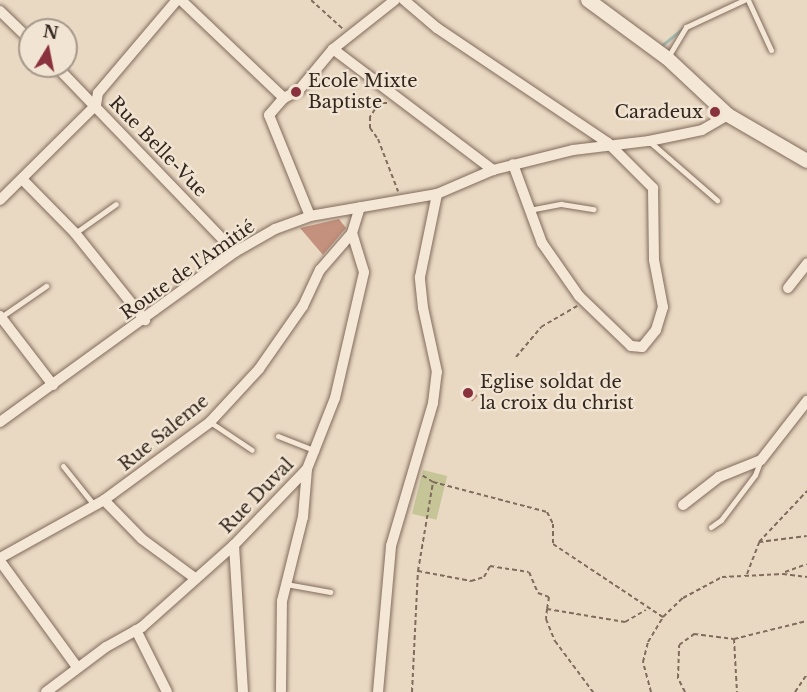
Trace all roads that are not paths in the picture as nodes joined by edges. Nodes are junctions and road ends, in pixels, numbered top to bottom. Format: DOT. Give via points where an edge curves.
graph roads {
  1 [pos="179,0"];
  2 [pos="395,0"];
  3 [pos="404,0"];
  4 [pos="588,0"];
  5 [pos="746,0"];
  6 [pos="0,11"];
  7 [pos="18,28"];
  8 [pos="333,49"];
  9 [pos="771,50"];
  10 [pos="667,58"];
  11 [pos="68,78"];
  12 [pos="284,98"];
  13 [pos="96,105"];
  14 [pos="728,115"];
  15 [pos="649,141"];
  16 [pos="608,143"];
  17 [pos="807,161"];
  18 [pos="513,164"];
  19 [pos="493,170"];
  20 [pos="22,179"];
  21 [pos="3,192"];
  22 [pos="437,194"];
  23 [pos="717,200"];
  24 [pos="116,204"];
  25 [pos="360,207"];
  26 [pos="594,209"];
  27 [pos="530,210"];
  28 [pos="310,216"];
  29 [pos="75,233"];
  30 [pos="352,233"];
  31 [pos="236,252"];
  32 [pos="807,264"];
  33 [pos="46,286"];
  34 [pos="788,288"];
  35 [pos="1,317"];
  36 [pos="145,320"];
  37 [pos="54,385"];
  38 [pos="807,401"];
  39 [pos="0,422"];
  40 [pos="210,422"];
  41 [pos="278,436"];
  42 [pos="252,450"];
  43 [pos="317,452"];
  44 [pos="761,460"];
  45 [pos="63,466"];
  46 [pos="307,469"];
  47 [pos="99,502"];
  48 [pos="683,505"];
  49 [pos="711,527"];
  50 [pos="234,544"];
  51 [pos="0,560"];
  52 [pos="196,579"];
  53 [pos="285,584"];
  54 [pos="330,592"];
  55 [pos="136,630"];
  56 [pos="78,667"];
  57 [pos="281,691"];
  58 [pos="46,692"];
  59 [pos="167,692"];
  60 [pos="243,692"];
  61 [pos="378,692"];
  1 -- 12 [label="street"];
  1 -- 13 [label="street" via="98,93"];
  2 -- 8 [label="street"];
  3 -- 16 [label="street" via="437,28"];
  4 -- 10 [label="street"];
  5 -- 9 [label="lane"];
  5 -- 10 [label="lane" via="686,27"];
  6 -- 7 [label="street"];
  8 -- 12 [label="street" via="299,90"];
  8 -- 19 [label="street"];
  10 -- 14 [label="street"];
  11 -- 13 [label="street, Rue Belle-Vue"];
  12 -- 28 [label="street" via="269,115"];
  13 -- 20 [label="street"];
  13 -- 31 [label="street, Rue Belle-Vue"];
  14 -- 15 [label="street, Route de l'Amitié" via="702,130"];
  14 -- 17 [label="street"];
  15 -- 16 [label="street, Route de l'Amitié"];
  15 -- 23 [label="lane"];
  16 -- 18 [label="street, Route de l'Amitié"];
  16 -- 27 [label="street" via="653,188 654,260 663,307 656,330 642,347 630,346 585,302 542,243"];
  18 -- 19 [label="street, Route de l'Amitié"];
  18 -- 27 [label="street"];
  19 -- 22 [label="street, Route de l'Amitié"];
  20 -- 21 [label="street"];
  20 -- 29 [label="street"];
  22 -- 25 [label="street, Route de l'Amitié"];
  22 -- 61 [label="street" via="420,277 437,372 433,403 391,546"];
  24 -- 29 [label="lane"];
  25 -- 28 [label="street, Route de l'Amitié"];
  25 -- 30 [label="street"];
  26 -- 27 [label="lane" via="561,204"];
  28 -- 31 [label="street, Route de l'Amitié" via="275,229"];
  29 -- 36 [label="street"];
  30 -- 40 [label="street, Rue Saleme" via="320,270 303,306 259,369"];
  30 -- 43 [label="street, Rue Duval" via="364,272 335,398"];
  31 -- 36 [label="street, Route de l'Amitié"];
  32 -- 34 [label="street"];
  33 -- 35 [label="lane"];
  35 -- 37 [label="street"];
  36 -- 37 [label="street, Route de l'Amitié"];
  37 -- 39 [label="street, Route de l'Amitié"];
  38 -- 44 [label="street"];
  40 -- 42 [label="lane"];
  40 -- 47 [label="street, Rue Saleme"];
  41 -- 43 [label="lane"];
  43 -- 46 [label="street, Rue Duval"];
  44 -- 48 [label="street" via="719,477"];
  44 -- 49 [label="lane" via="755,475 721,520"];
  45 -- 47 [label="lane"];
  46 -- 50 [label="street, Rue Duval"];
  46 -- 53 [label="street" via="303,516"];
  47 -- 51 [label="street, Rue Saleme"];
  47 -- 52 [label="street"];
  50 -- 52 [label="street, Rue Duval"];
  50 -- 60 [label="street"];
  51 -- 56 [label="street"];
  52 -- 55 [label="street, Rue Duval"];
  53 -- 54 [label="lane"];
  53 -- 57 [label="street"];
  55 -- 56 [label="street, Rue Duval"];
  55 -- 59 [label="street"];
  56 -- 58 [label="street, Rue Duval"];
}
